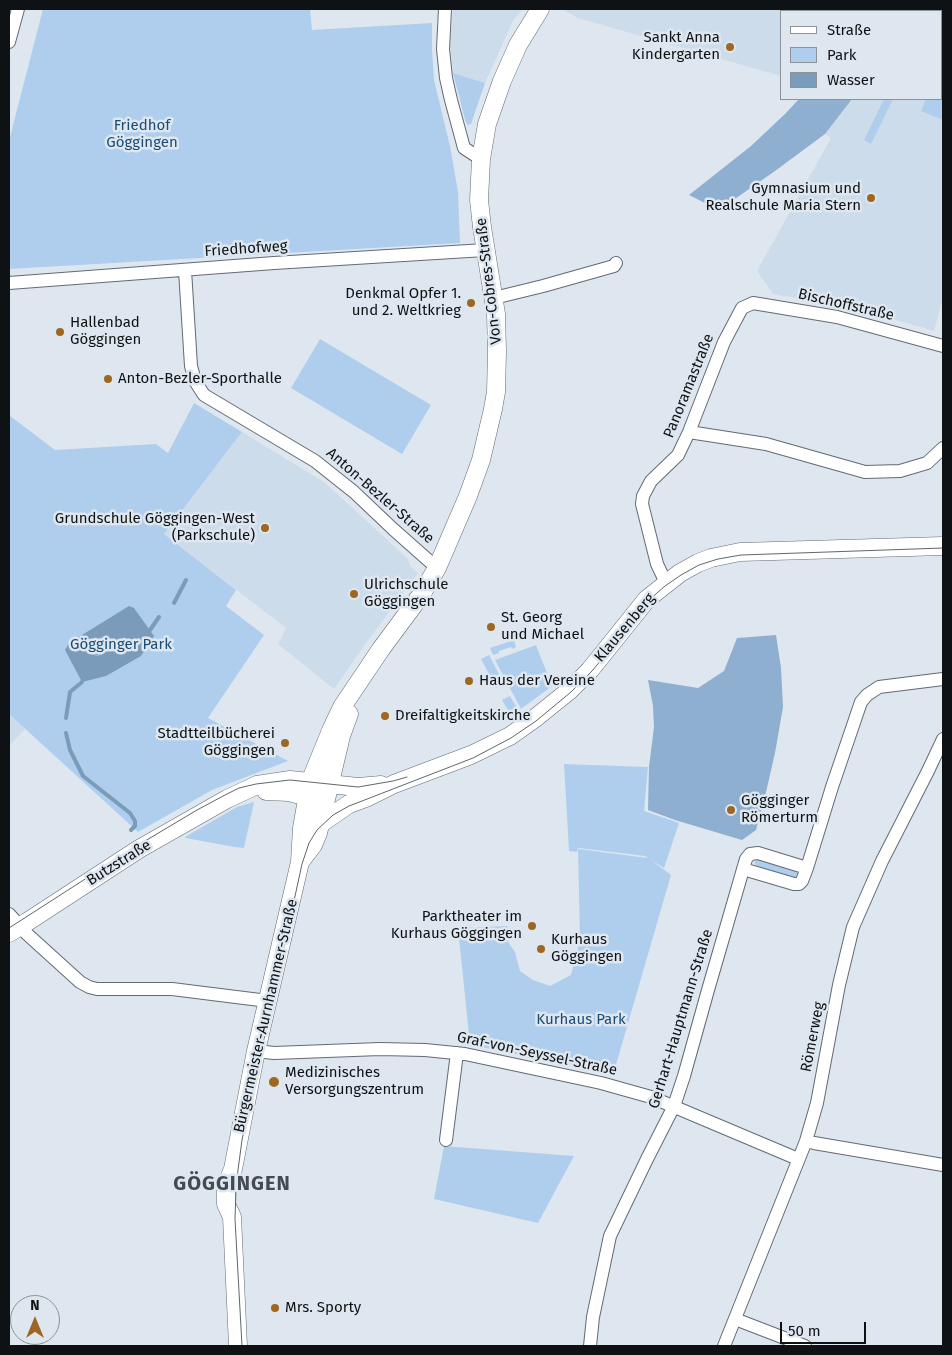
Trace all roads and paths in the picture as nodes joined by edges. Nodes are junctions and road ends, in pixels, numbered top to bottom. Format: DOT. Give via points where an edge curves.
graph roads {
  1 [pos="18,9"];
  2 [pos="445,9"];
  3 [pos="540,9"];
  4 [pos="9,42"];
  5 [pos="481,160"];
  6 [pos="485,250"];
  7 [pos="616,263"];
  8 [pos="185,270"];
  9 [pos="9,283"];
  10 [pos="494,298"];
  11 [pos="742,308"];
  12 [pos="943,346"];
  13 [pos="689,432"];
  14 [pos="943,448"];
  15 [pos="943,546"];
  16 [pos="437,568"];
  17 [pos="666,583"];
  18 [pos="943,680"];
  19 [pos="356,687"];
  20 [pos="943,739"];
  21 [pos="394,784"];
  22 [pos="309,790"];
  23 [pos="327,793"];
  24 [pos="349,804"];
  25 [pos="320,824"];
  26 [pos="300,862"];
  27 [pos="807,868"];
  28 [pos="743,869"];
  29 [pos="12,924"];
  30 [pos="268,1001"];
  31 [pos="256,1051"];
  32 [pos="457,1053"];
  33 [pos="674,1106"];
  34 [pos="446,1140"];
  35 [pos="806,1141"];
  36 [pos="798,1159"];
  37 [pos="943,1165"];
  38 [pos="736,1320"];
  39 [pos="238,1346"];
  40 [pos="590,1346"];
  41 [pos="724,1346"];
  42 [pos="805,1346"];
  1 -- 4 [label="street"];
  2 -- 5 [label="street" via="443,49 451,100 464,148"];
  3 -- 5 [label="street, Von-Cobres-Straße" via="518,45 502,81 487,124"];
  5 -- 6 [label="street, Von-Cobres-Straße" via="479,200"];
  6 -- 8 [label="street, Friedhofweg"];
  6 -- 10 [label="street, Von-Cobres-Straße"];
  7 -- 10 [label="street"];
  8 -- 9 [label="street, Friedhofweg"];
  8 -- 16 [label="street, Anton-Bezler-Straße" via="190,366 204,395 316,461"];
  10 -- 16 [label="street, Von-Cobres-Straße" via="496,380 490,428 473,485"];
  11 -- 12 [label="street, Bischoffstraße" via="753,303 837,317"];
  11 -- 13 [label="street, Panoramastraße" via="724,342"];
  13 -- 14 [label="street" via="766,444 865,472 900,471 928,463"];
  13 -- 17 [label="street, Panoramastraße" via="678,455 651,481 643,496 642,504 657,564"];
  15 -- 17 [label="street, Klausenberg" via="740,552 698,563"];
  16 -- 19 [label="street, Von-Cobres-Straße"];
  17 -- 21 [label="street, Klausenberg" via="647,599 590,670 534,719 496,744"];
  18 -- 27 [label="street" via="879,687 861,702"];
  19 -- 22 [label="street, Von-Cobres-Straße" via="332,728"];
  19 -- 23 [label="street, Von-Cobres-Straße"];
  20 -- 35 [label="street, Römerweg" via="853,927 817,1103"];
  21 -- 23 [label="street, Klausenberg"];
  21 -- 24 [label="street, Klausenberg"];
  22 -- 23 [label="street, Klausenberg"];
  22 -- 26 [label="street, Bürgermeister-Aurnhammer-Straße"];
  22 -- 29 [label="street, Butzstraße" via="290,780 257,786 231,796"];
  23 -- 24 [label="street, Klausenberg"];
  23 -- 25 [label="street, Bürgermeister-Aurnhammer-Straße"];
  24 -- 25 [label="street, Klausenberg"];
  25 -- 26 [label="street, Bürgermeister-Aurnhammer-Straße" via="313,845"];
  26 -- 30 [label="street, Bürgermeister-Aurnhammer-Straße"];
  27 -- 28 [label="street" via="799,884"];
  27 -- 28 [label="street, Gerhart-Hauptmann-Straße" via="758,853 746,858"];
  28 -- 33 [label="street, Gerhart-Hauptmann-Straße"];
  29 -- 30 [label="street" via="89,987 172,989"];
  30 -- 31 [label="street, Bürgermeister-Aurnhammer-Straße"];
  31 -- 32 [label="street, Graf-von-Seyssel-Straße" via="380,1049"];
  31 -- 39 [label="street, Bürgermeister-Aurnhammer-Straße" via="233,1169 226,1186 226,1204 232,1216"];
  32 -- 33 [label="street, Graf-von-Seyssel-Straße" via="600,1083"];
  32 -- 34 [label="street"];
  33 -- 36 [label="street, Graf-von-Seyssel-Straße"];
  33 -- 40 [label="street, Gerhart-Hauptmann-Straße" via="610,1236 592,1317"];
  35 -- 36 [label="street, Römerweg"];
  35 -- 37 [label="street"];
  36 -- 38 [label="street, Römerweg"];
  38 -- 41 [label="street, Römerweg"];
  38 -- 42 [label="street"];
}
